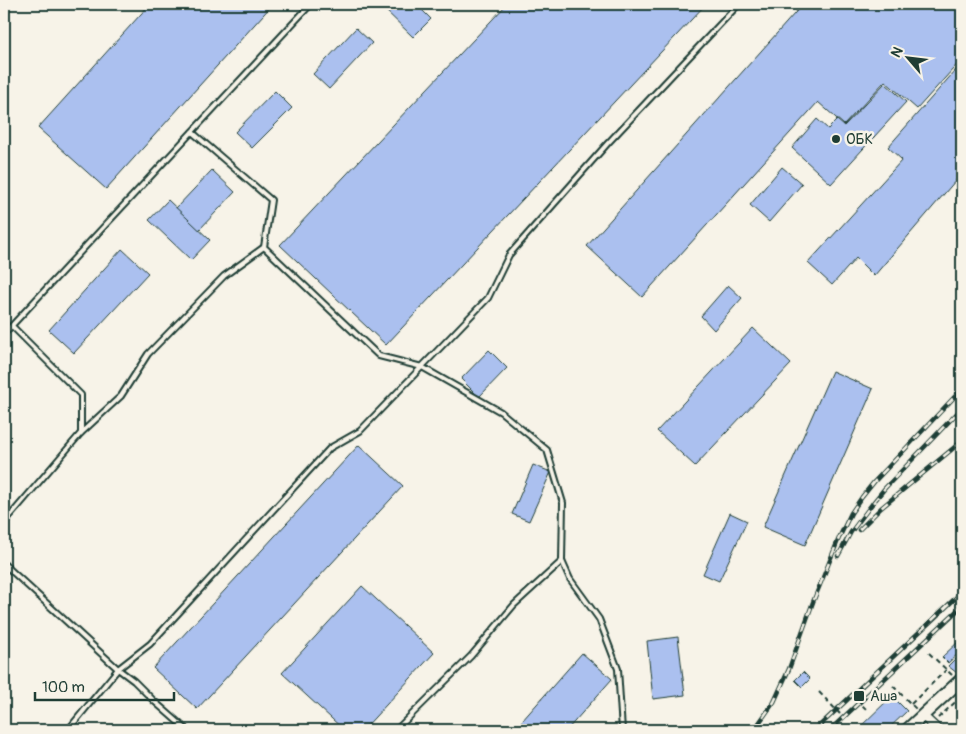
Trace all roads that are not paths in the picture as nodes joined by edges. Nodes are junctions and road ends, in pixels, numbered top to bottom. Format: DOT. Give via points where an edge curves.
graph roads {
  1 [pos="311,4"];
  2 [pos="739,4"];
  3 [pos="192,132"];
  4 [pos="264,247"];
  5 [pos="12,326"];
  6 [pos="4,334"];
  7 [pos="422,367"];
  8 [pos="82,433"];
  9 [pos="4,522"];
  10 [pos="562,561"];
  11 [pos="4,564"];
  12 [pos="118,669"];
  13 [pos="959,679"];
  14 [pos="919,713"];
  15 [pos="68,730"];
  16 [pos="187,730"];
  17 [pos="396,730"];
  18 [pos="622,730"];
  19 [pos="907,730"];
  20 [pos="938,730"];
  1 -- 3 [label="lane"];
  2 -- 7 [label="lane" via="608,143 509,255 488,298"];
  3 -- 4 [label="lane" via="271,200"];
  3 -- 5 [label="lane"];
  4 -- 7 [label="lane" via="379,356"];
  4 -- 8 [label="lane" via="224,276 148,354 120,396"];
  5 -- 6 [label="lane"];
  5 -- 8 [label="lane" via="81,395"];
  7 -- 10 [label="lane" via="501,412 547,450 563,503"];
  7 -- 12 [label="lane" via="360,431 330,448 150,644"];
  8 -- 9 [label="lane"];
  10 -- 17 [label="lane" via="514,605 470,656"];
  10 -- 18 [label="lane" via="570,579 599,619 618,669"];
  11 -- 12 [label="lane"];
  12 -- 15 [label="lane"];
  12 -- 16 [label="lane"];
  13 -- 14 [label="street"];
  14 -- 19 [label="street"];
  14 -- 20 [label="street"];
}
